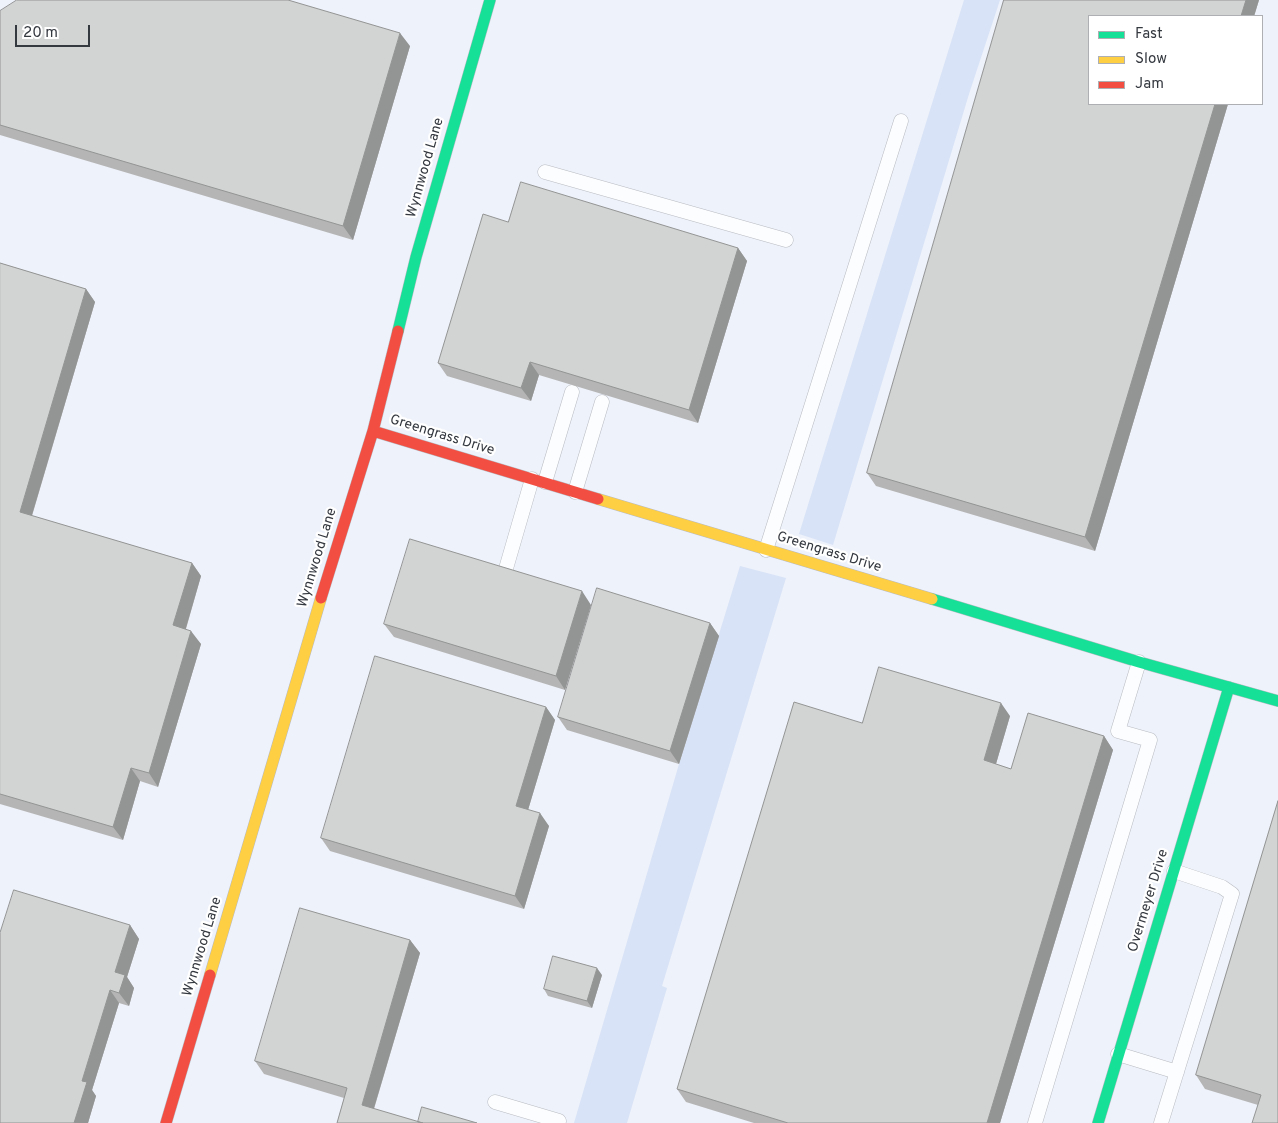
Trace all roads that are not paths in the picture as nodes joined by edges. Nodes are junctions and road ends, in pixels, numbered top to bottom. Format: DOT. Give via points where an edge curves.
graph roads {
  1 [pos="490,0"];
  2 [pos="901,121"];
  3 [pos="545,172"];
  4 [pos="786,240"];
  5 [pos="572,392"];
  6 [pos="602,402"];
  7 [pos="373,431"];
  8 [pos="539,480"];
  9 [pos="575,492"];
  10 [pos="766,550"];
  11 [pos="505,572"];
  12 [pos="1139,662"];
  13 [pos="1229,687"];
  14 [pos="1278,701"];
  15 [pos="1174,870"];
  16 [pos="1118,1054"];
  17 [pos="1177,1072"];
  18 [pos="495,1102"];
  19 [pos="166,1123"];
  20 [pos="558,1123"];
  21 [pos="1035,1123"];
  22 [pos="1098,1123"];
  23 [pos="1161,1123"];
  1 -- 7 [label="street, Wynnwood Lane" via="416,257"];
  2 -- 10 [label="lane"];
  3 -- 4 [label="lane"];
  5 -- 8 [label="lane"];
  6 -- 9 [label="lane"];
  7 -- 8 [label="street, Greengrass Drive"];
  7 -- 19 [label="street, Wynnwood Lane"];
  8 -- 9 [label="street, Greengrass Drive"];
  8 -- 11 [label="lane"];
  9 -- 10 [label="street, Greengrass Drive"];
  10 -- 12 [label="street, Greengrass Drive"];
  12 -- 13 [label="street, Greengrass Drive"];
  12 -- 21 [label="lane" via="1118,731 1150,740"];
  13 -- 14 [label="street, Greengrass Drive"];
  13 -- 15 [label="street, Overmeyer Drive"];
  15 -- 16 [label="street, Overmeyer Drive"];
  15 -- 17 [label="lane" via="1222,887 1232,894"];
  16 -- 17 [label="lane"];
  16 -- 22 [label="street, Overmeyer Drive"];
  17 -- 23 [label="lane"];
  18 -- 20 [label="lane"];
}
